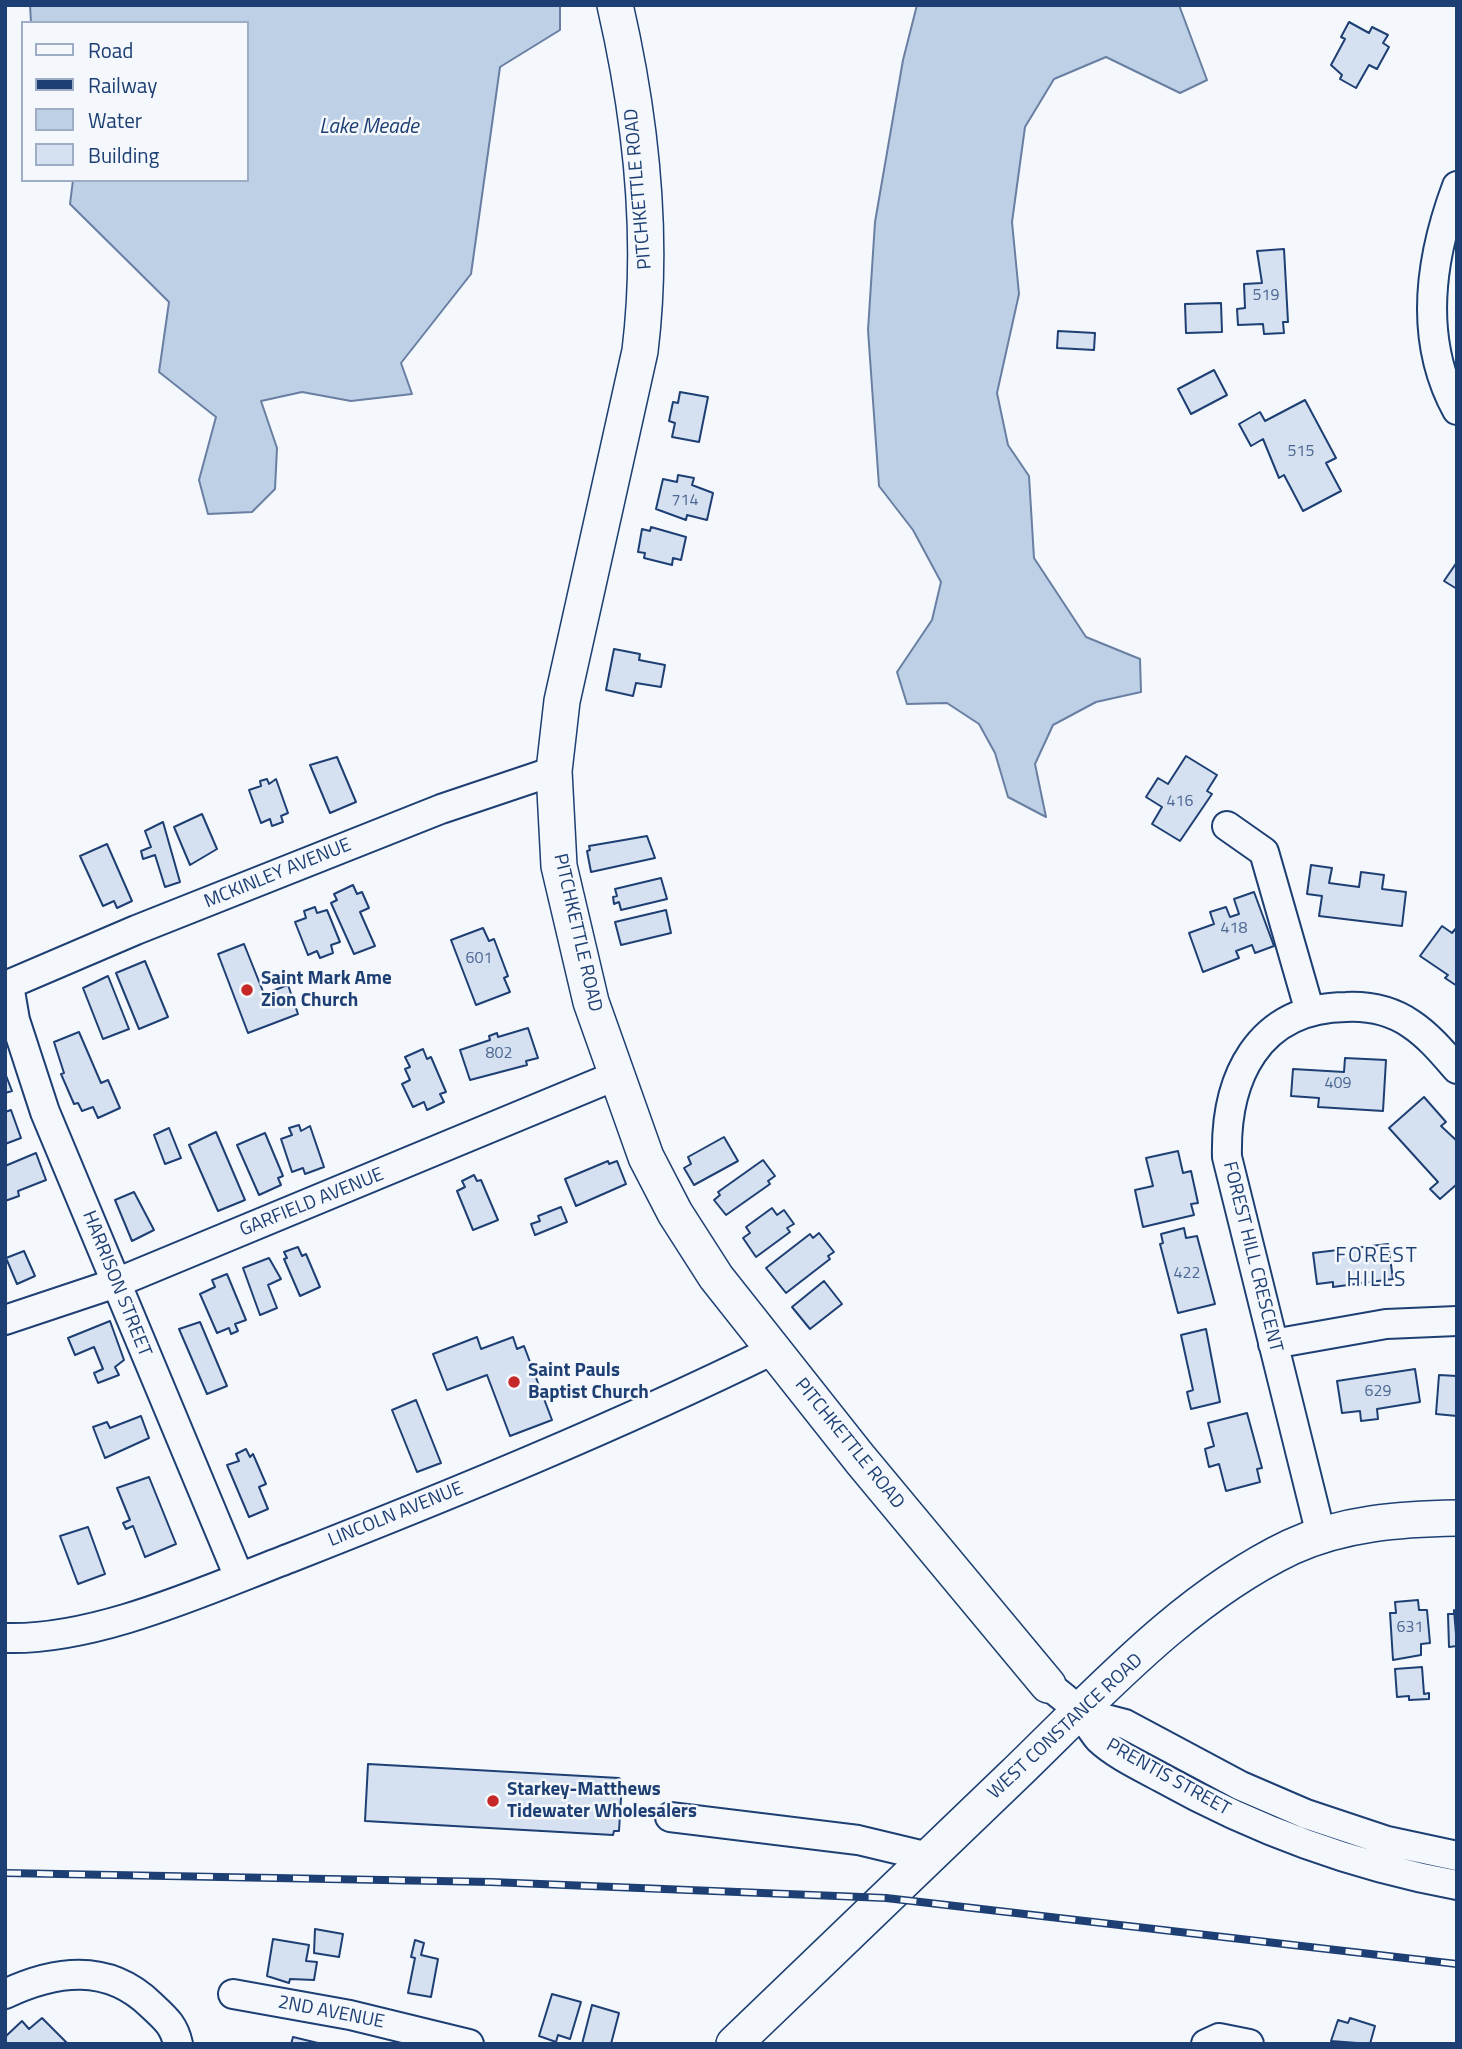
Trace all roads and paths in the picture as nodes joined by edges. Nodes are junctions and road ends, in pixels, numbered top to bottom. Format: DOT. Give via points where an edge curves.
graph roads {
  1 [pos="616,9"];
  2 [pos="1457,186"];
  3 [pos="1457,410"];
  4 [pos="554,771"];
  5 [pos="1227,826"];
  6 [pos="7,986"];
  7 [pos="1310,1012"];
  8 [pos="1457,1069"];
  9 [pos="615,1076"];
  10 [pos="116,1283"];
  11 [pos="5,1320"];
  12 [pos="1457,1321"];
  13 [pos="1273,1344"];
  14 [pos="773,1350"];
  15 [pos="1457,1518"];
  16 [pos="1321,1535"];
  17 [pos="239,1577"];
  18 [pos="5,1638"];
  19 [pos="1048,1685"];
  20 [pos="1079,1712"];
  21 [pos="670,1817"];
  22 [pos="1457,1856"];
  23 [pos="929,1857"];
  24 [pos="1457,1885"];
  25 [pos="5,1994"];
  26 [pos="233,1994"];
  27 [pos="178,2044"];
  28 [pos="468,2044"];
  29 [pos="734,2044"];
  30 [pos="1206,2044"];
  31 [pos="1249,2044"];
  1 -- 4 [label="main road, PITCHKETTLE ROAD" via="643,190 647,297 640,351 562,701"];
  2 -- 3 [label="street" via="1437,250 1431,302 1441,372"];
  4 -- 6 [label="street, MCKINLEY AVENUE" via="415,819"];
  4 -- 9 [label="main road, PITCHKETTLE ROAD" via="559,866 591,1002"];
  5 -- 7 [label="street" via="1264,852"];
  6 -- 10 [label="street, HARRISON STREET" via="46,1112"];
  7 -- 8 [label="street, FOREST HILL CRESCENT" via="1361,1006 1387,1012 1411,1024"];
  7 -- 13 [label="street, FOREST HILL CRESCENT" via="1258,1042 1232,1097 1227,1127 1227,1157"];
  9 -- 10 [label="street, GARFIELD AVENUE"];
  9 -- 14 [label="main road, PITCHKETTLE ROAD" via="646,1157 675,1213 716,1277"];
  10 -- 11 [label="street, GARFIELD AVENUE"];
  10 -- 17 [label="street, HARRISON STREET"];
  12 -- 13 [label="street" via="1386,1324"];
  13 -- 16 [label="street, FOREST HILL CRESCENT"];
  14 -- 17 [label="street, LINCOLN AVENUE" via="608,1426"];
  14 -- 19 [label="main road, PITCHKETTLE ROAD"];
  15 -- 16 [label="main road, WEST CONSTANCE ROAD" via="1410,1518"];
  16 -- 20 [label="main road, WEST CONSTANCE ROAD" via="1246,1570 1202,1600"];
  17 -- 18 [label="street, LINCOLN AVENUE" via="106,1624 61,1634"];
  19 -- 20 [label="street, PITCHKETTLE ROAD"];
  20 -- 22 [label="street, PRENTIS STREET" via="1125,1724 1241,1786 1307,1814 1387,1841"];
  20 -- 23 [label="main road, WEST CONSTANCE ROAD"];
  20 -- 24 [label="street, PRENTIS STREET" via="1100,1739 1133,1762 1261,1828 1382,1870"];
  21 -- 23 [label="street" via="858,1840"];
  23 -- 29 [label="main road, WEST CONSTANCE ROAD"];
  25 -- 27 [label="street" via="34,1980 69,1974 115,1979 174,2026"];
  26 -- 28 [label="street, 2ND AVENUE" via="350,2015"];
  30 -- 31 [label="street" via="1219,2038"];
}
